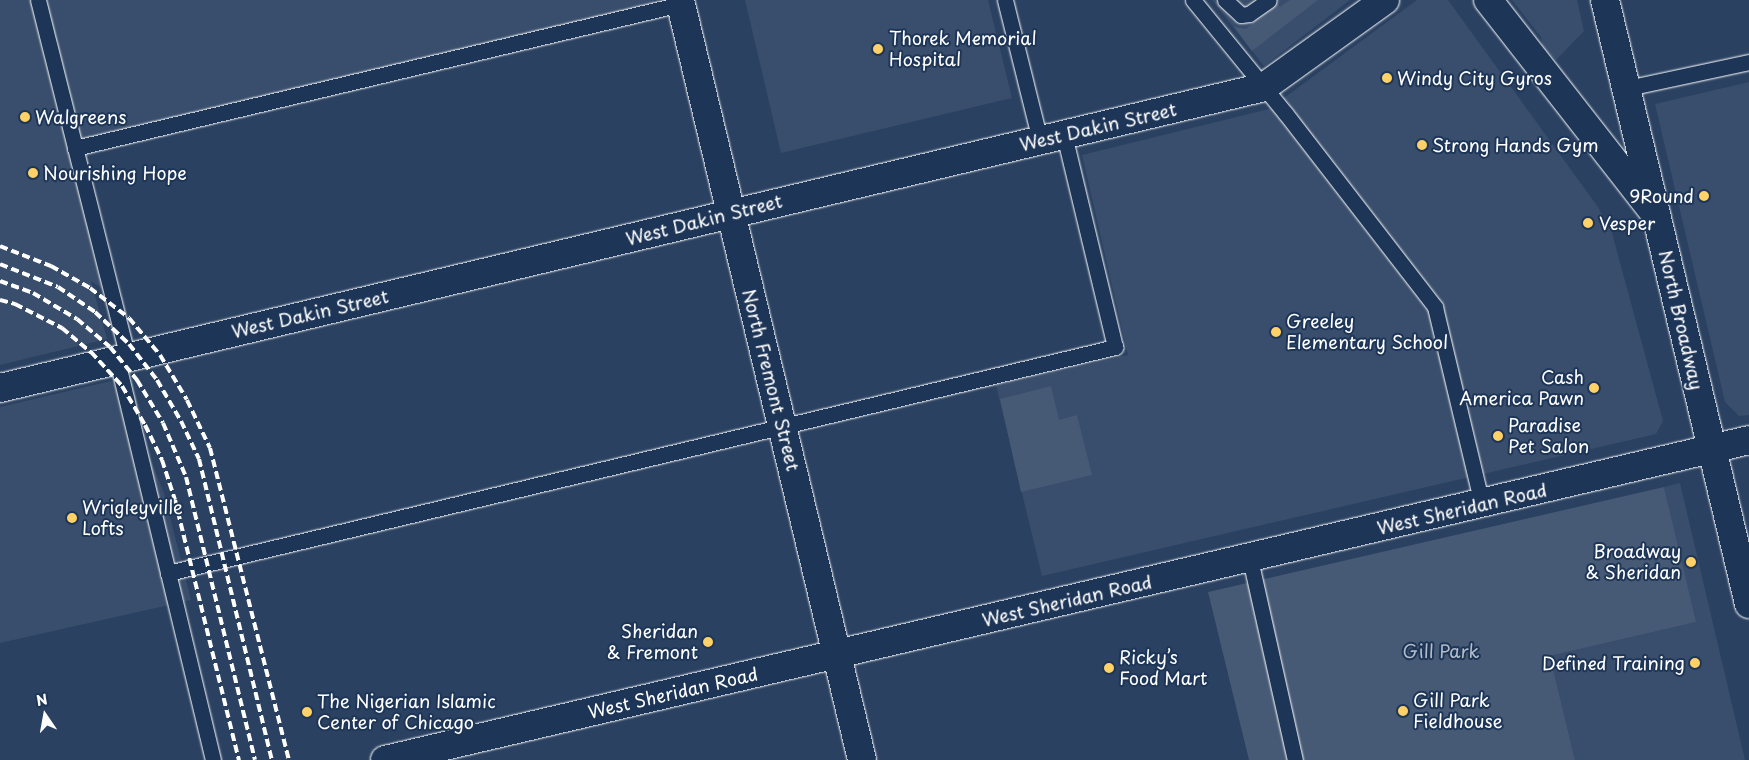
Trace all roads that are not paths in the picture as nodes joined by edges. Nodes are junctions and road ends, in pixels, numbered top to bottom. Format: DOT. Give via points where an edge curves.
graph roads {
  1 [pos="38,0"];
  2 [pos="1004,0"];
  3 [pos="1193,0"];
  4 [pos="1225,0"];
  5 [pos="1269,0"];
  6 [pos="1384,0"];
  7 [pos="1488,0"];
  8 [pos="1605,0"];
  9 [pos="680,2"];
  10 [pos="1749,62"];
  11 [pos="1264,87"];
  12 [pos="1627,88"];
  13 [pos="1052,138"];
  14 [pos="76,148"];
  15 [pos="731,214"];
  16 [pos="1655,214"];
  17 [pos="122,359"];
  18 [pos="0,388"];
  19 [pos="782,426"];
  20 [pos="1749,440"];
  21 [pos="1712,451"];
  22 [pos="1482,504"];
  23 [pos="1250,559"];
  24 [pos="168,573"];
  25 [pos="1749,604"];
  26 [pos="837,655"];
  27 [pos="393,759"];
  28 [pos="213,760"];
  29 [pos="862,760"];
  30 [pos="1295,760"];
  1 -- 14 [label="lane"];
  2 -- 13 [label="lane"];
  3 -- 11 [label="lane"];
  4 -- 5 [label="lane" via="1241,15 1249,14"];
  6 -- 11 [label="street, West Dakin Street"];
  7 -- 16 [label="street, North Broadway"];
  8 -- 12 [label="street"];
  9 -- 14 [label="lane"];
  9 -- 15 [label="street, North Fremont Street"];
  10 -- 12 [label="lane"];
  11 -- 13 [label="street, West Dakin Street"];
  11 -- 22 [label="lane" via="1435,308"];
  12 -- 16 [label="street"];
  13 -- 15 [label="street, West Dakin Street"];
  13 -- 19 [label="lane" via="1115,347"];
  14 -- 17 [label="lane"];
  15 -- 17 [label="street, West Dakin Street"];
  15 -- 19 [label="street, North Fremont Street"];
  16 -- 21 [label="street, North Broadway"];
  17 -- 18 [label="street, West Dakin Street"];
  17 -- 24 [label="lane"];
  19 -- 24 [label="lane"];
  19 -- 26 [label="street, North Fremont Street"];
  20 -- 21 [label="street, West Sheridan Road"];
  21 -- 22 [label="street, West Sheridan Road"];
  21 -- 25 [label="street, North Broadway"];
  22 -- 23 [label="street, West Sheridan Road"];
  23 -- 26 [label="street, West Sheridan Road"];
  23 -- 30 [label="lane"];
  24 -- 28 [label="lane"];
  26 -- 27 [label="street, West Sheridan Road"];
  26 -- 29 [label="street, North Fremont Street"];
}
